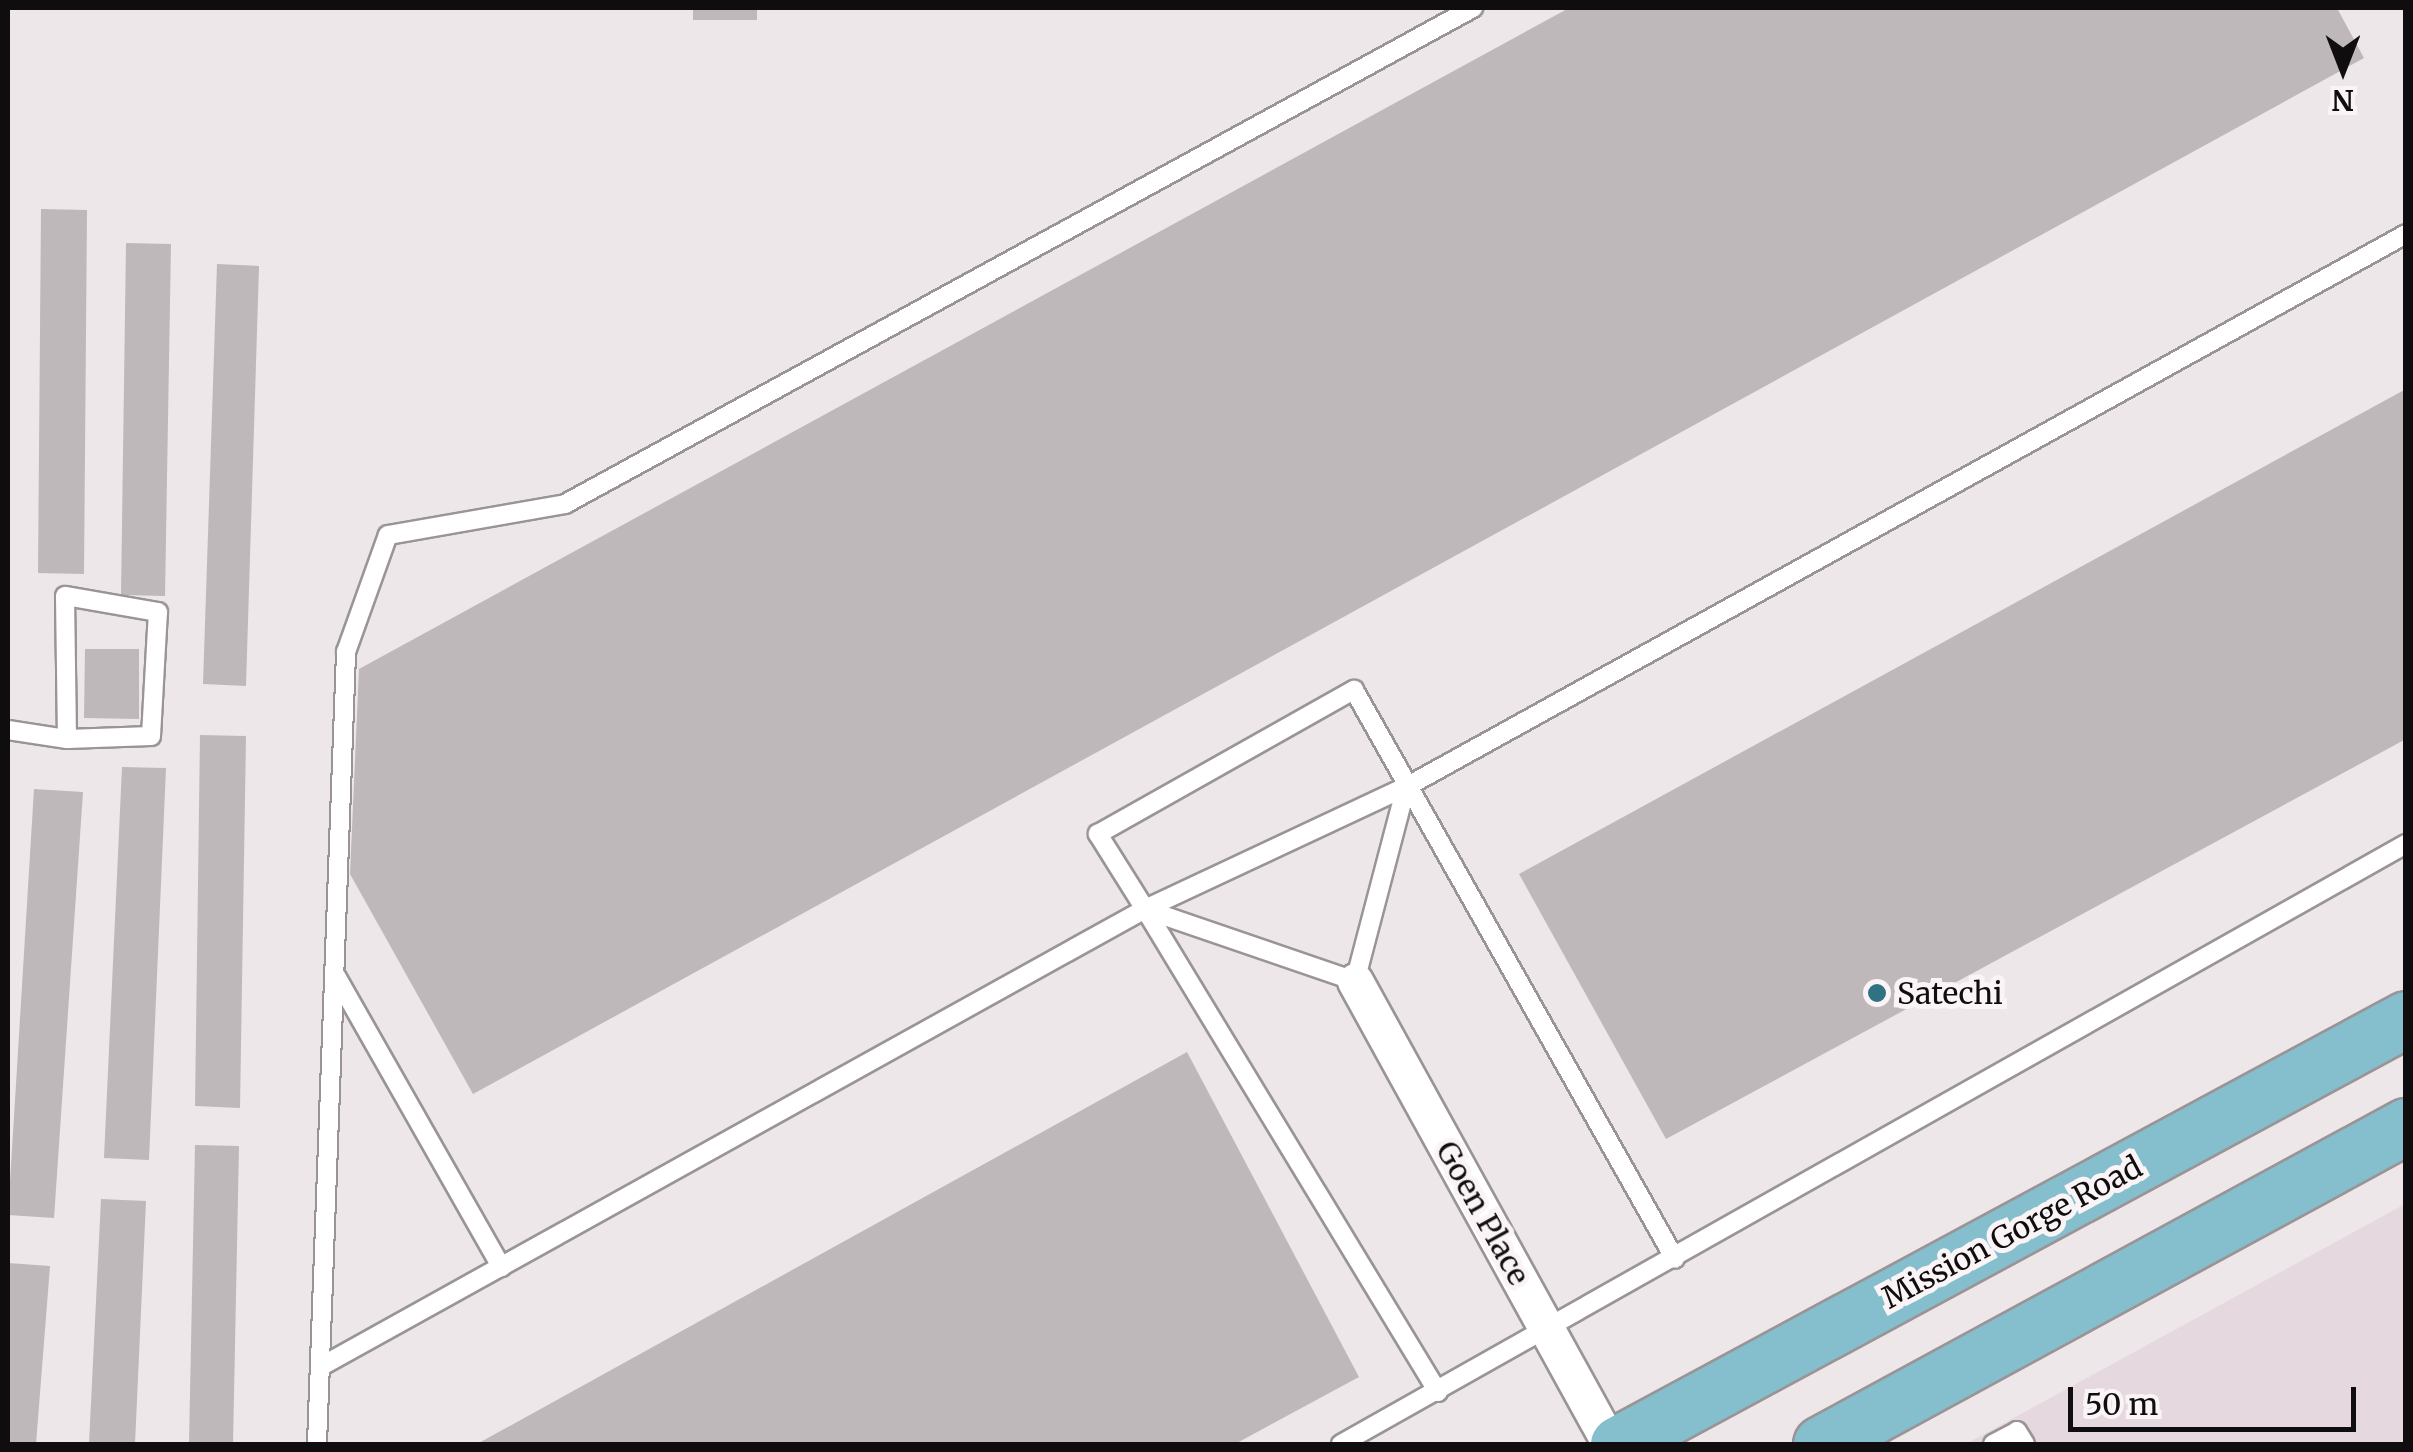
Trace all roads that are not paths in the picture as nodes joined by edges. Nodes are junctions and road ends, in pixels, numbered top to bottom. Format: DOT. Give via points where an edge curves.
graph roads {
  1 [pos="1473,8"];
  2 [pos="2406,234"];
  3 [pos="8,730"];
  4 [pos="67,738"];
  5 [pos="1406,787"];
  6 [pos="2406,844"];
  7 [pos="1146,909"];
  8 [pos="334,973"];
  9 [pos="1355,981"];
  10 [pos="2406,1020"];
  11 [pos="2406,1126"];
  12 [pos="1675,1259"];
  13 [pos="500,1267"];
  14 [pos="1548,1332"];
  15 [pos="320,1367"];
  16 [pos="1438,1392"];
  17 [pos="318,1444"];
  18 [pos="1341,1444"];
  19 [pos="1610,1444"];
  20 [pos="1618,1444"];
  21 [pos="1821,1444"];
  22 [pos="1993,1444"];
  23 [pos="2025,1444"];
  1 -- 8 [label="lane" via="564,504 388,535 346,652"];
  2 -- 5 [label="lane"];
  3 -- 4 [label="lane"];
  4 -- 4 [label="lane" via="64,596 158,612 151,736"];
  5 -- 7 [label="lane"];
  5 -- 7 [label="lane" via="1354,690 1098,834"];
  5 -- 9 [label="lane"];
  5 -- 12 [label="lane"];
  6 -- 12 [label="lane"];
  7 -- 9 [label="lane"];
  7 -- 13 [label="lane"];
  7 -- 16 [label="lane"];
  8 -- 13 [label="lane"];
  8 -- 15 [label="lane"];
  9 -- 14 [label="street, Goen Place"];
  10 -- 20 [label="main road, Mission Gorge Road"];
  11 -- 21 [label="main road"];
  12 -- 14 [label="lane"];
  13 -- 15 [label="lane"];
  14 -- 16 [label="lane"];
  14 -- 19 [label="street, Goen Place"];
  15 -- 17 [label="lane"];
  16 -- 18 [label="lane"];
  22 -- 23 [label="lane" via="2017,1431"];
}
